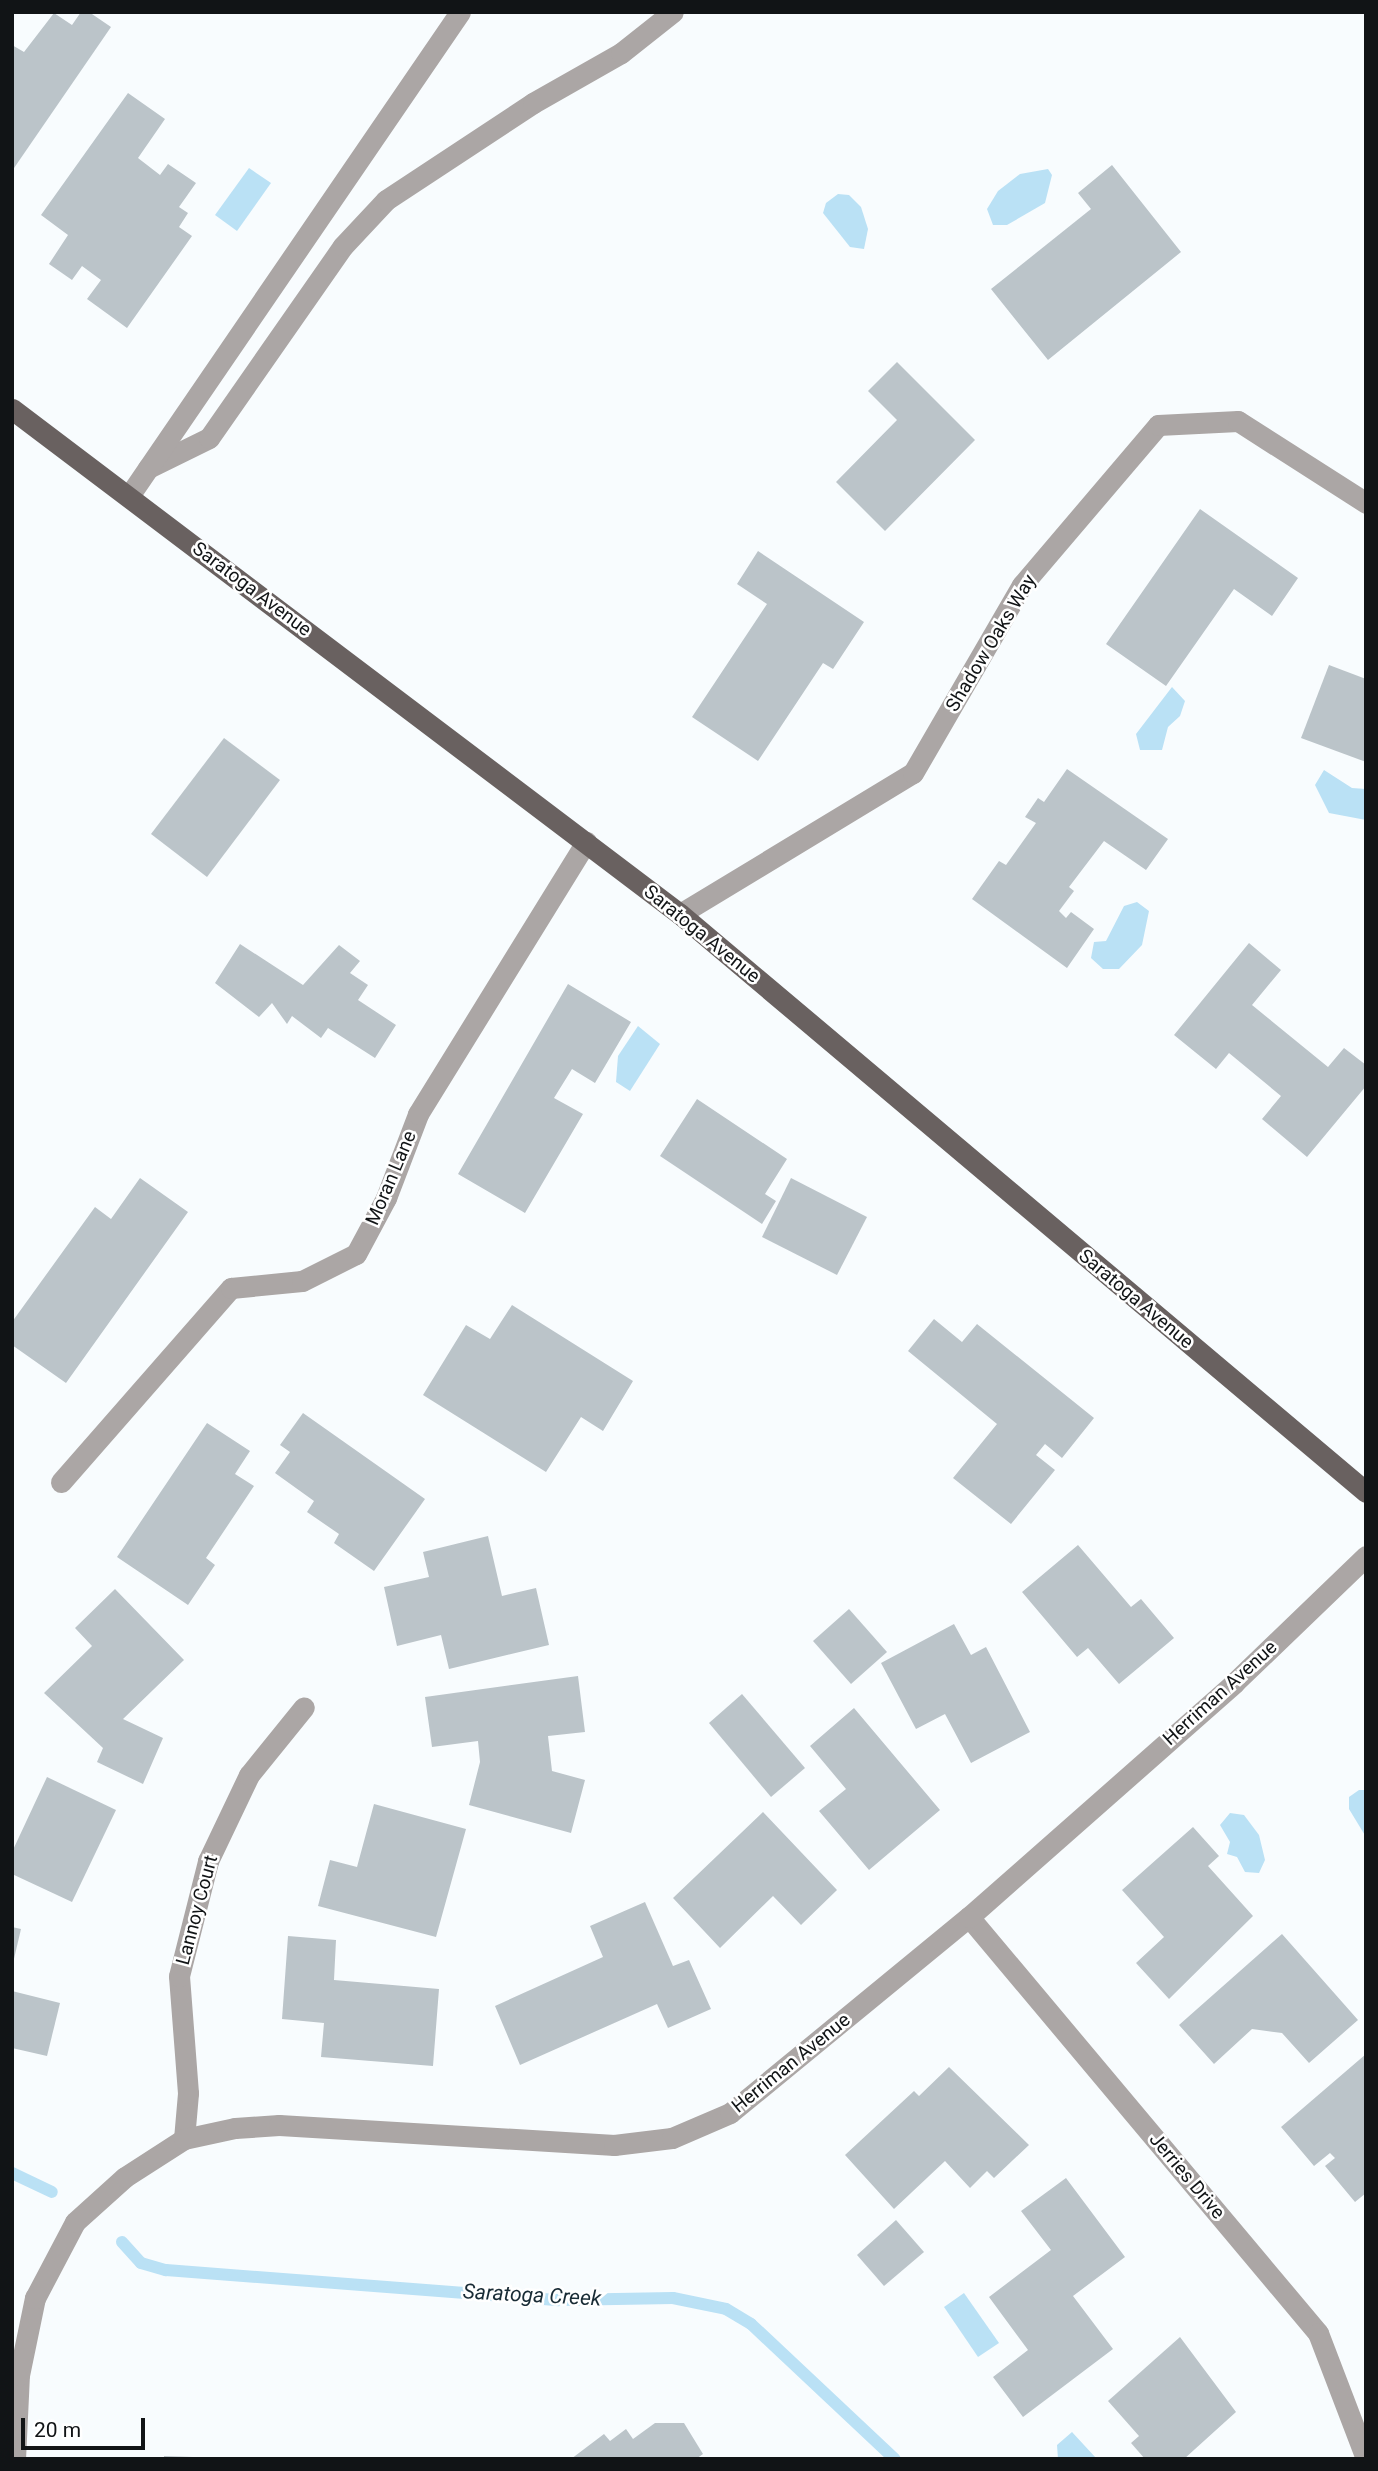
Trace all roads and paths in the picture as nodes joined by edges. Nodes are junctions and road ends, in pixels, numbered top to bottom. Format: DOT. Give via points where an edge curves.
graph roads {
  1 [pos="460,12"];
  2 [pos="673,12"];
  3 [pos="12,409"];
  4 [pos="148,468"];
  5 [pos="129,496"];
  6 [pos="1366,503"];
  7 [pos="586,842"];
  8 [pos="680,914"];
  9 [pos="61,1482"];
  10 [pos="1366,1492"];
  11 [pos="1366,1556"];
  12 [pos="304,1707"];
  13 [pos="968,1917"];
  14 [pos="184,2139"];
  15 [pos="15,2459"];
  16 [pos="1366,2459"];
  1 -- 4 [label="street"];
  2 -- 4 [label="street" via="621,53 510,117 386,200 343,246 209,438"];
  3 -- 5 [label="main road, Saratoga Avenue"];
  4 -- 5 [label="street"];
  5 -- 7 [label="main road, Saratoga Avenue"];
  6 -- 8 [label="street, Shadow Oaks Way" via="1238,421 1158,425 1022,585 913,774"];
  7 -- 8 [label="main road, Saratoga Avenue"];
  7 -- 9 [label="street, Moran Lane" via="418,1114 386,1198 356,1254 302,1281 231,1288"];
  8 -- 10 [label="main road, Saratoga Avenue"];
  11 -- 13 [label="street, Herriman Avenue" via="1234,1683"];
  12 -- 14 [label="street, Lannoy Court" via="249,1774 208,1861 179,1976 188,2093"];
  13 -- 14 [label="street, Herriman Avenue" via="730,2113 672,2138 614,2145 279,2125"];
  13 -- 16 [label="street, Jerries Drive" via="1318,2333"];
  14 -- 15 [label="street, Herriman Avenue" via="125,2178 75,2222 35,2298 19,2375"];
}
